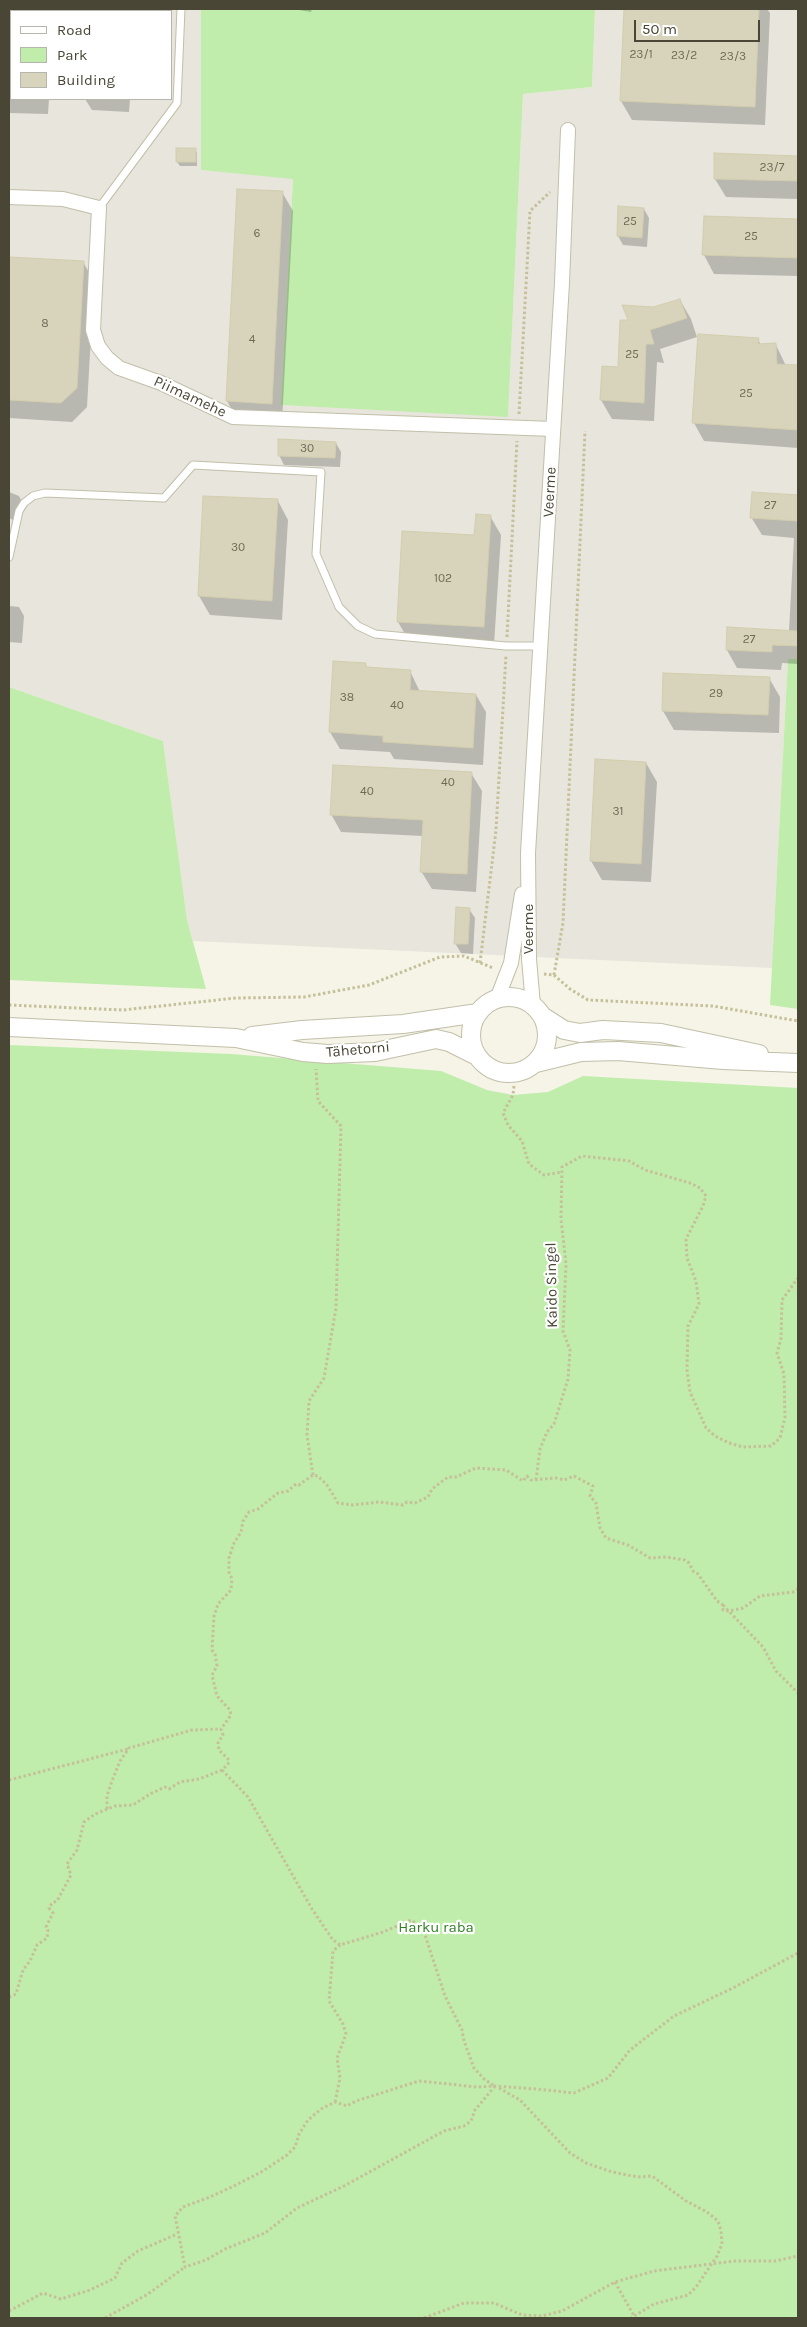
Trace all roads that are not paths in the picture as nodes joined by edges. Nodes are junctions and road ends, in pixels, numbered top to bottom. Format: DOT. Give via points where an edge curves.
graph roads {
  1 [pos="181,9"];
  2 [pos="568,130"];
  3 [pos="9,196"];
  4 [pos="99,208"];
  5 [pos="553,429"];
  6 [pos="9,557"];
  7 [pos="541,646"];
  8 [pos="528,853"];
  9 [pos="497,999"];
  10 [pos="538,1011"];
  11 [pos="478,1013"];
  12 [pos="9,1027"];
  13 [pos="236,1038"];
  14 [pos="477,1056"];
  15 [pos="536,1062"];
  16 [pos="790,1062"];
  1 -- 4 [label="lane" via="177,104"];
  2 -- 5 [label="street, Veerme"];
  3 -- 4 [label="street" via="63,199"];
  4 -- 5 [label="street, Piimamehe" via="93,330 98,346 119,368 161,382 233,417"];
  5 -- 7 [label="street, Veerme"];
  6 -- 7 [label="lane" via="19,511 33,496 164,498 193,465 321,472 316,554 339,607 358,626 374,634 506,646"];
  7 -- 8 [label="street, Veerme"];
  8 -- 9 [label="street, Veerme" via="508,973"];
  8 -- 10 [label="street, Veerme" via="529,974"];
  9 -- 10 [label="street" via="519,998"];
  9 -- 11 [label="street"];
  10 -- 15 [label="street" via="547,1028 547,1040 544,1052"];
  10 -- 16 [label="street" via="564,1030 580,1033 603,1030 661,1033"];
  11 -- 13 [label="street, Tähetorni" via="403,1024"];
  11 -- 14 [label="street" via="471,1034"];
  12 -- 13 [label="street, Tähetorni"];
  13 -- 14 [label="street, Tähetorni" via="328,1054 375,1052 436,1039"];
  14 -- 15 [label="street" via="489,1068 505,1074 522,1072"];
  15 -- 16 [label="street" via="581,1052 618,1051 732,1061"];
}
